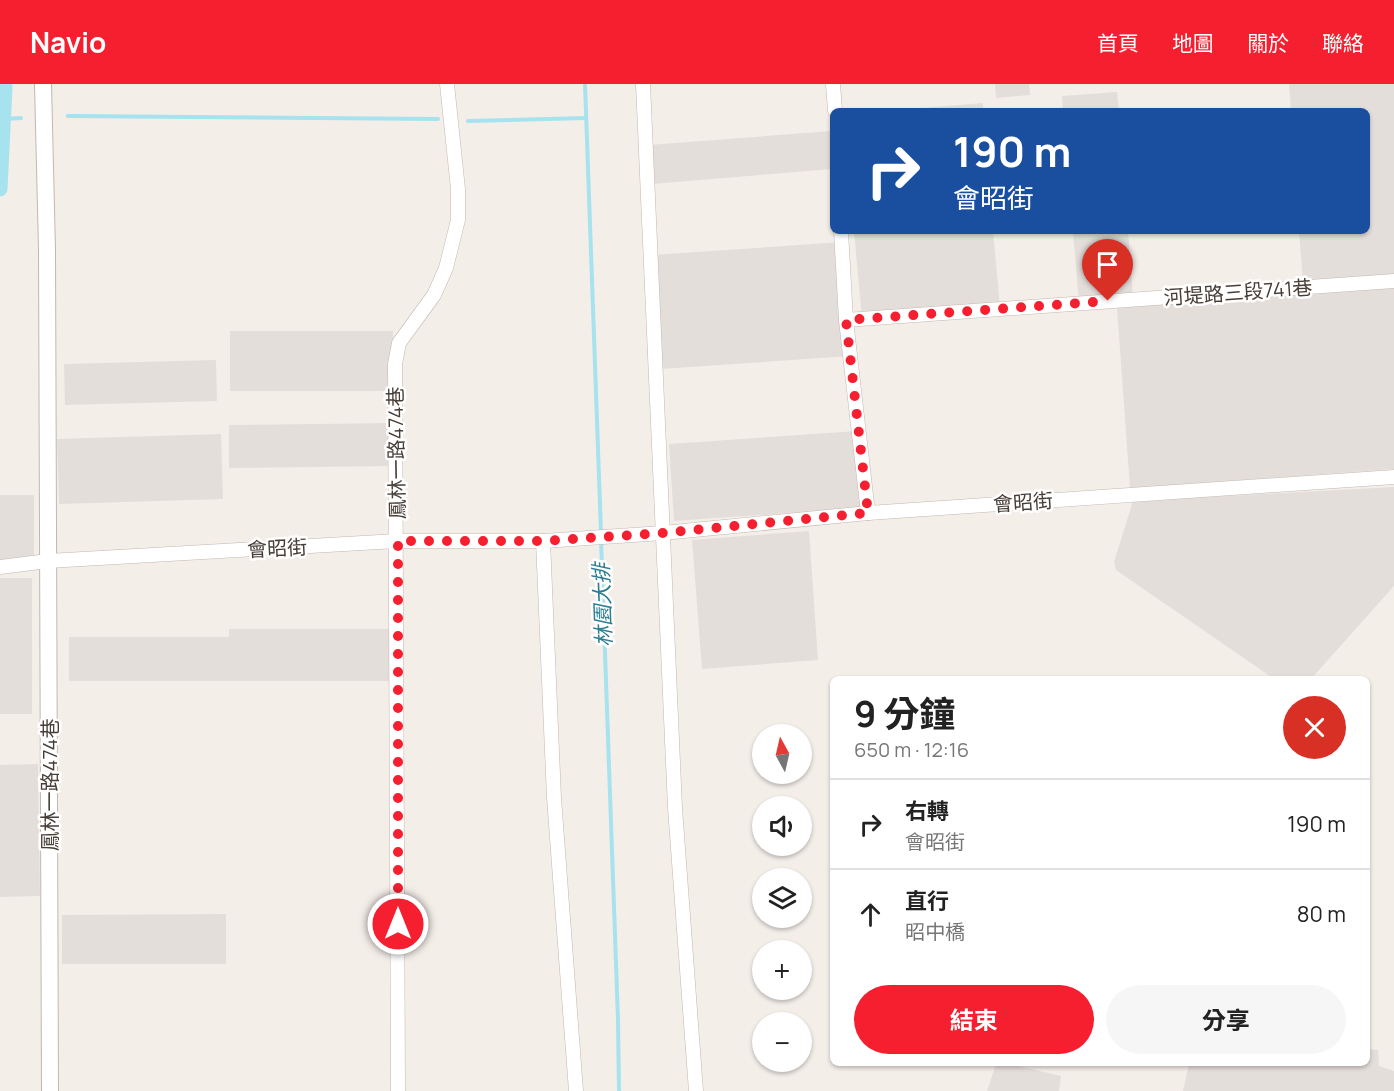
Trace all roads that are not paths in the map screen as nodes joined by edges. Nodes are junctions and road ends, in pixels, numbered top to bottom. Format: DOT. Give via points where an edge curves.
graph roads {
  1 [pos="43,84"];
  2 [pos="447,84"];
  3 [pos="643,84"];
  4 [pos="833,84"];
  5 [pos="835,108"];
  6 [pos="841,234"];
  7 [pos="1394,281"];
  8 [pos="846,320"];
  9 [pos="1394,477"];
  10 [pos="868,513"];
  11 [pos="657,533"];
  12 [pos="548,540"];
  13 [pos="398,541"];
  14 [pos="48,561"];
  15 [pos="0,567"];
  16 [pos="50,1091"];
  17 [pos="398,1091"];
  18 [pos="576,1091"];
  19 [pos="696,1091"];
  1 -- 14 [label="street, 鳳林一路474巷"];
  2 -- 13 [label="street, 鳳林一路474巷" via="458,220 435,295 399,343 395,364"];
  3 -- 11 [label="street"];
  4 -- 5 [label="street"];
  6 -- 8 [label="street"];
  7 -- 8 [label="street, 河堤路三段741巷"];
  8 -- 10 [label="street"];
  9 -- 10 [label="street, 會昭街"];
  10 -- 11 [label="street, 會昭街"];
  11 -- 12 [label="street, 會昭街"];
  11 -- 19 [label="street"];
  12 -- 13 [label="street, 會昭街"];
  12 -- 18 [label="street" via="554,798"];
  13 -- 14 [label="street, 會昭街"];
  13 -- 17 [label="street, 鳳林一路474巷"];
  14 -- 15 [label="street, 會昭街"];
  14 -- 16 [label="street, 鳳林一路474巷"];
}
